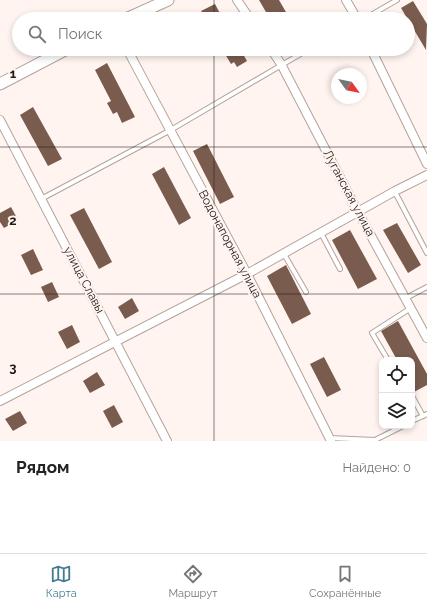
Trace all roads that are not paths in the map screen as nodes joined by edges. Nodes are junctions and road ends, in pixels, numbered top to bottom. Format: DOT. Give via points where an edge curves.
graph roads {
  1 [pos="168,0"];
  2 [pos="237,0"];
  3 [pos="346,0"];
  4 [pos="397,0"];
  5 [pos="141,12"];
  6 [pos="245,12"];
  7 [pos="353,12"];
  8 [pos="376,12"];
  9 [pos="54,56"];
  10 [pos="131,56"];
  11 [pos="276,56"];
  12 [pos="296,56"];
  13 [pos="374,56"];
  14 [pos="281,64"];
  15 [pos="0,84"];
  16 [pos="0,120"];
  17 [pos="170,131"];
  18 [pos="427,164"];
  19 [pos="427,175"];
  20 [pos="395,191"];
  21 [pos="41,199"];
  22 [pos="358,212"];
  23 [pos="321,233"];
  24 [pos="427,253"];
  25 [pos="284,254"];
  26 [pos="340,269"];
  27 [pos="247,274"];
  28 [pos="427,287"];
  29 [pos="306,292"];
  30 [pos="406,298"];
  31 [pos="411,308"];
  32 [pos="427,338"];
  33 [pos="116,341"];
  34 [pos="386,357"];
  35 [pos="415,400"];
  36 [pos="0,401"];
  37 [pos="425,415"];
  38 [pos="415,420"];
  39 [pos="397,429"];
  40 [pos="330,440"];
  41 [pos="167,441"];
  42 [pos="375,441"];
  1 -- 5 [label="main road"];
  2 -- 6 [label="street"];
  3 -- 7 [label="street"];
  4 -- 8 [label="lane"];
  9 -- 15 [label="main road"];
  10 -- 17 [label="street, Водонапорная улица"];
  11 -- 14 [label="street, Луганская улица"];
  12 -- 14 [label="lane"];
  13 -- 18 [label="street"];
  14 -- 17 [label="lane"];
  14 -- 22 [label="street, Луганская улица"];
  16 -- 21 [label="street, улица Славы"];
  17 -- 21 [label="lane"];
  17 -- 27 [label="street, Водонапорная улица"];
  19 -- 20 [label="street"];
  20 -- 22 [label="street"];
  20 -- 24 [label="lane"];
  21 -- 33 [label="street, улица Славы"];
  22 -- 23 [label="street"];
  22 -- 30 [label="street, Луганская улица"];
  23 -- 25 [label="street"];
  23 -- 26 [label="lane"];
  25 -- 27 [label="street"];
  25 -- 29 [label="lane"];
  27 -- 33 [label="street"];
  27 -- 40 [label="street, Водонапорная улица"];
  28 -- 30 [label="lane"];
  30 -- 31 [label="street, Луганская улица"];
  31 -- 32 [label="street, Луганская улица"];
  31 -- 34 [label="lane" via="372,333"];
  33 -- 36 [label="street"];
  33 -- 41 [label="street, улица Славы"];
  35 -- 37 [label="lane"];
  37 -- 38 [label="lane"];
  39 -- 42 [label="lane"];
  40 -- 42 [label="lane"];
}
